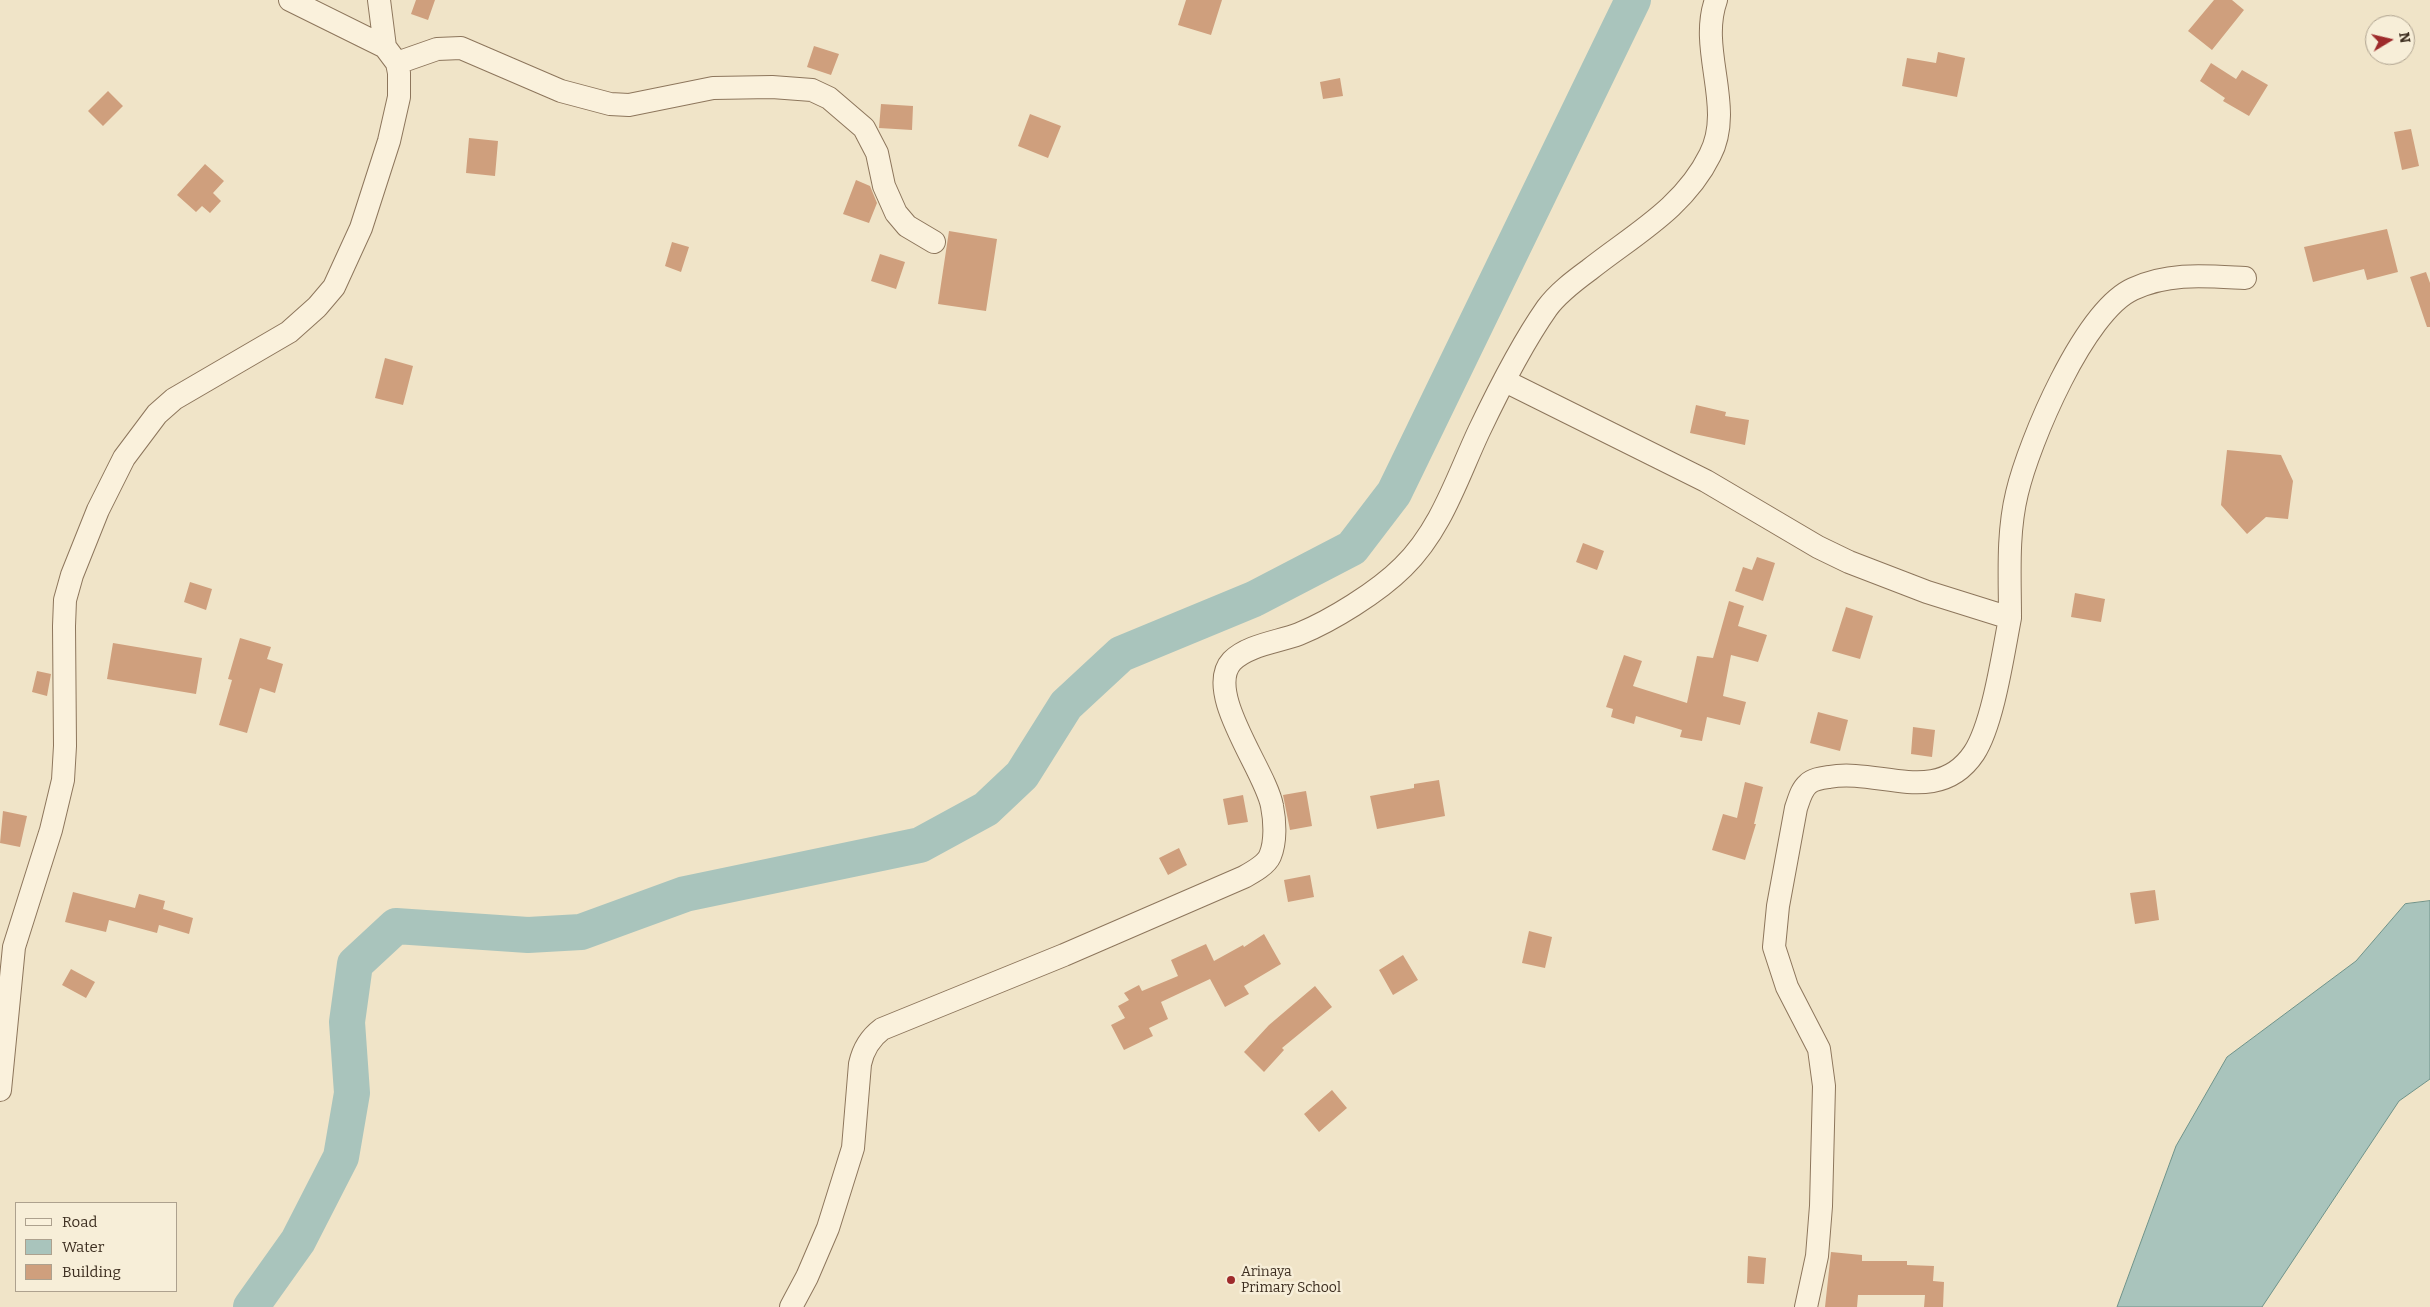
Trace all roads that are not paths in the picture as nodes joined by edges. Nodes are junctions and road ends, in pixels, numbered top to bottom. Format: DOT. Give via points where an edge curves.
graph roads {
  1 [pos="290,0"];
  2 [pos="379,0"];
  3 [pos="1716,0"];
  4 [pos="391,55"];
  5 [pos="934,242"];
  6 [pos="2245,278"];
  7 [pos="1506,381"];
  8 [pos="2010,618"];
  9 [pos="7,947"];
  10 [pos="0,1090"];
  11 [pos="790,1307"];
  12 [pos="1806,1307"];
  1 -- 4 [label="street"];
  2 -- 4 [label="street"];
  3 -- 7 [label="street" via="1710,26 1718,105 1712,154 1684,194 1661,217 1568,286 1549,305"];
  4 -- 5 [label="street" via="461,48 561,91 610,104 629,105 713,88 772,86 812,90 829,98 864,128 877,153 884,186 896,213 907,226"];
  4 -- 9 [label="street" via="399,73 399,97 389,142 360,228 334,287 289,332 174,399 157,414 124,458 98,510 65,600 63,780 51,830"];
  6 -- 8 [label="street" via="2197,276 2153,281 2115,300 2084,339 2040,427 2017,493 2011,526"];
  7 -- 8 [label="street" via="1706,480 1849,562 1927,592"];
  7 -- 11 [label="street" via="1434,529 1417,553 1381,586 1323,622 1247,651 1224,671 1223,687 1242,742 1272,804 1274,838 1269,858 1244,877 874,1035 862,1054 860,1064 853,1148 828,1228 808,1277"];
  8 -- 12 [label="street" via="1981,742 1962,766 1938,781 1923,783 1860,775 1817,779 1808,784 1796,808 1778,906 1774,948 1787,987 1819,1049 1824,1086 1817,1256"];
  9 -- 10 [label="street"];
}
